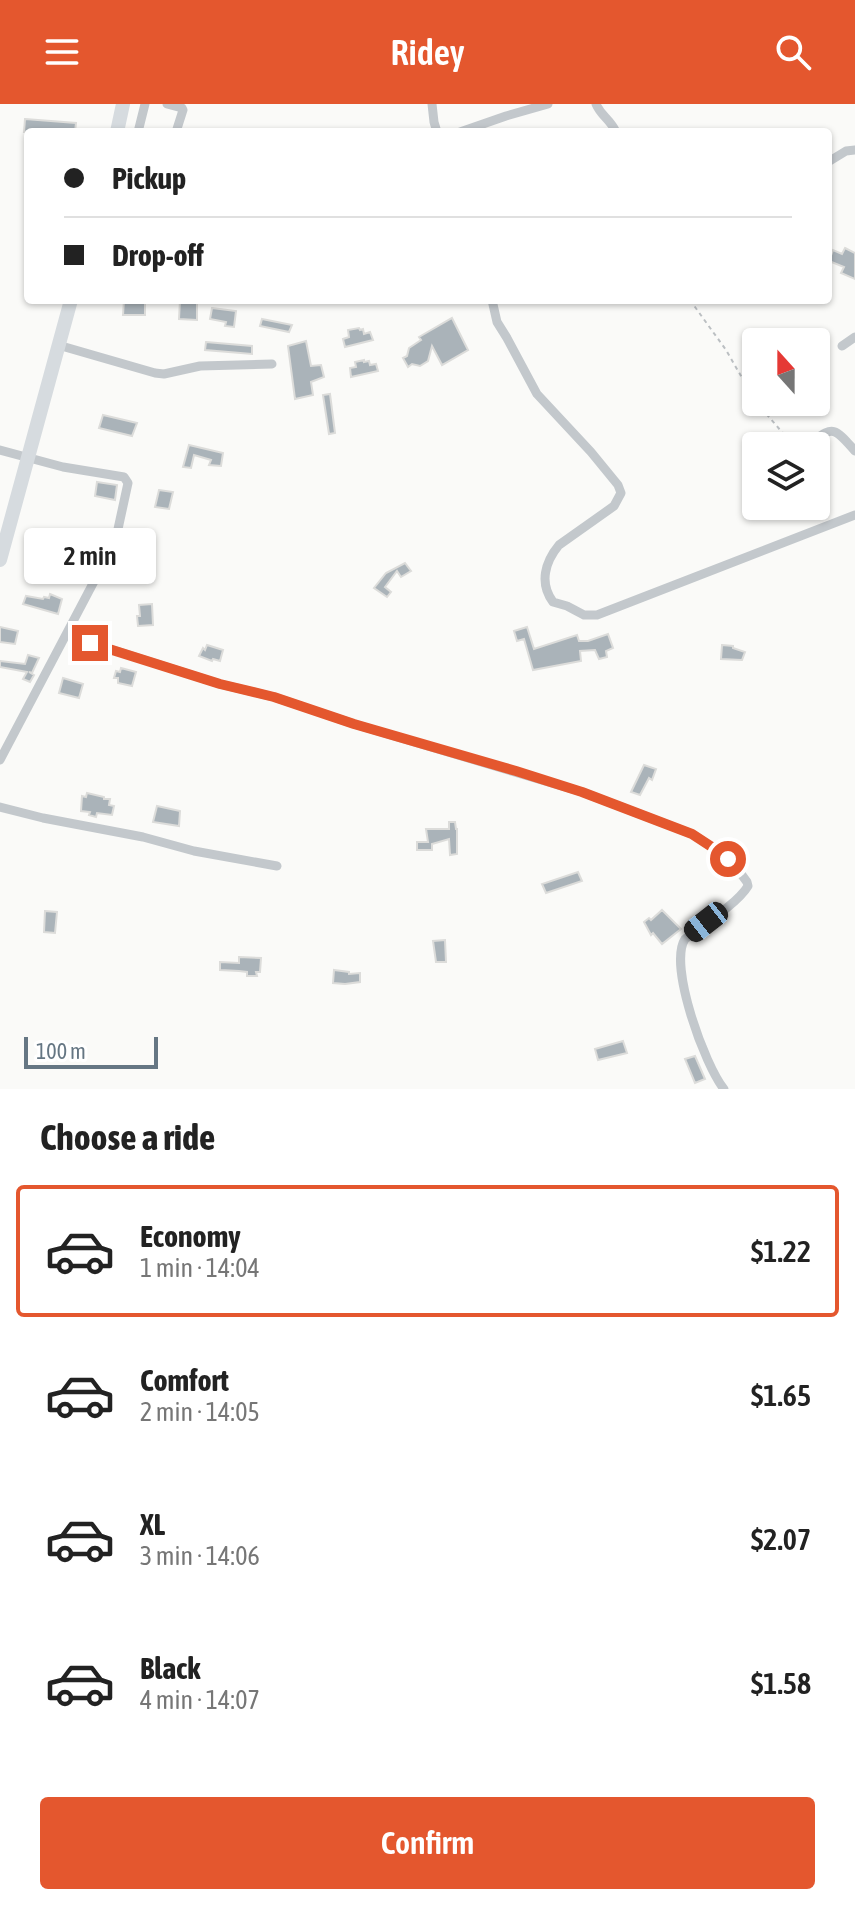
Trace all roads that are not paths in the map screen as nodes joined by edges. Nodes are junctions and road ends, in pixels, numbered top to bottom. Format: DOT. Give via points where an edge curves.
graph roads {
  1 [pos="123,104"];
  2 [pos="145,104"];
  3 [pos="167,104"];
  4 [pos="432,104"];
  5 [pos="548,104"];
  6 [pos="596,104"];
  7 [pos="118,128"];
  8 [pos="139,128"];
  9 [pos="177,128"];
  10 [pos="436,128"];
  11 [pos="474,128"];
  12 [pos="614,128"];
  13 [pos="855,150"];
  14 [pos="832,159"];
  15 [pos="70,304"];
  16 [pos="493,304"];
  17 [pos="855,337"];
  18 [pos="58,345"];
  19 [pos="842,346"];
  20 [pos="272,364"];
  21 [pos="824,432"];
  22 [pos="0,450"];
  23 [pos="855,451"];
  24 [pos="29,457"];
  25 [pos="855,515"];
  26 [pos="0,560"];
  27 [pos="66,635"];
  28 [pos="0,760"];
  29 [pos="0,807"];
  30 [pos="277,866"];
  31 [pos="724,1089"];
  1 -- 7 [label="highway"];
  2 -- 8 [label="street"];
  3 -- 9 [label="street" via="183,110"];
  4 -- 10 [label="street"];
  5 -- 11 [label="street"];
  6 -- 12 [label="street"];
  13 -- 14 [label="street"];
  15 -- 18 [label="highway"];
  16 -- 25 [label="street" via="497,322 537,394 621,493 614,506 552,553 544,578 553,602 597,615"];
  17 -- 19 [label="street"];
  18 -- 20 [label="street" via="164,374 200,366"];
  18 -- 24 [label="highway"];
  21 -- 23 [label="street" via="840,434"];
  22 -- 24 [label="street"];
  24 -- 26 [label="highway"];
  24 -- 27 [label="street" via="124,477 128,483 114,542"];
  27 -- 28 [label="street"];
  27 -- 31 [label="street" via="582,792 692,834 718,851 748,886 685,939 679,955 691,1014"];
  29 -- 30 [label="street"];
}
